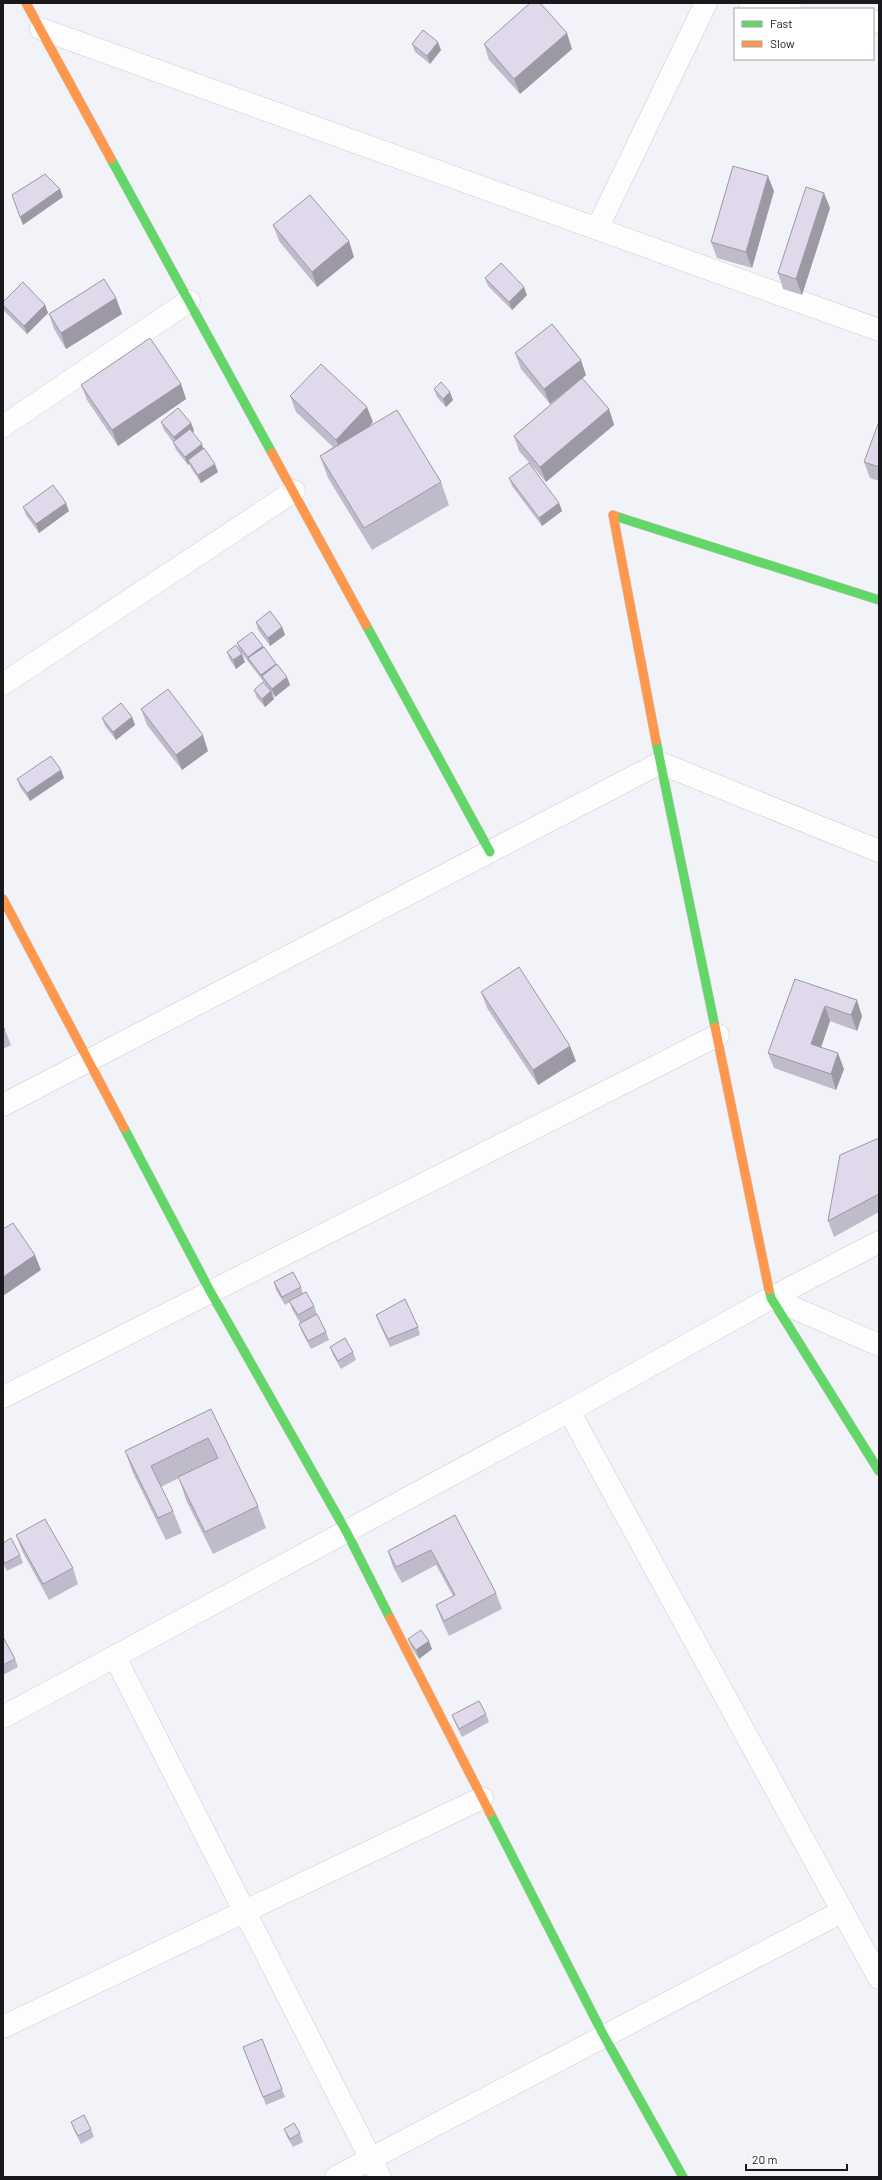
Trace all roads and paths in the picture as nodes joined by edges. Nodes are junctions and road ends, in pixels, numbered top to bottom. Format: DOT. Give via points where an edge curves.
graph roads {
  1 [pos="26,3"];
  2 [pos="706,3"];
  3 [pos="750,3"];
  4 [pos="784,8"];
  5 [pos="41,29"];
  6 [pos="597,229"];
  7 [pos="189,301"];
  8 [pos="879,330"];
  9 [pos="3,426"];
  10 [pos="294,491"];
  11 [pos="879,600"];
  12 [pos="3,684"];
  13 [pos="660,762"];
  14 [pos="879,851"];
  15 [pos="490,852"];
  16 [pos="3,899"];
  17 [pos="718,1034"];
  18 [pos="88,1061"];
  19 [pos="3,1105"];
  20 [pos="879,1242"];
  21 [pos="210,1291"];
  22 [pos="771,1298"];
  23 [pos="879,1345"];
  24 [pos="3,1397"];
  25 [pos="569,1411"];
  26 [pos="879,1471"];
  27 [pos="346,1532"];
  28 [pos="115,1657"];
  29 [pos="3,1717"];
  30 [pos="482,1798"];
  31 [pos="843,1911"];
  32 [pos="245,1912"];
  33 [pos="879,1978"];
  34 [pos="3,2027"];
  35 [pos="604,2036"];
  36 [pos="375,2168"];
  37 [pos="336,2177"];
  38 [pos="683,2177"];
  1 -- 5 [label="street"];
  2 -- 6 [label="street"];
  3 -- 4 [label="street"];
  5 -- 6 [label="street"];
  5 -- 7 [label="street"];
  6 -- 8 [label="street"];
  7 -- 9 [label="street"];
  7 -- 10 [label="street"];
  10 -- 12 [label="street"];
  10 -- 15 [label="street"];
  11 -- 13 [label="street" via="613,515"];
  13 -- 14 [label="street"];
  13 -- 15 [label="street"];
  13 -- 17 [label="street"];
  15 -- 18 [label="street"];
  16 -- 18 [label="street"];
  17 -- 21 [label="street"];
  17 -- 22 [label="street"];
  18 -- 19 [label="street"];
  18 -- 21 [label="street"];
  20 -- 22 [label="street"];
  21 -- 24 [label="street"];
  21 -- 27 [label="street"];
  22 -- 23 [label="street"];
  22 -- 25 [label="street"];
  22 -- 26 [label="street"];
  25 -- 27 [label="street"];
  25 -- 31 [label="street"];
  27 -- 28 [label="street"];
  27 -- 30 [label="street"];
  28 -- 29 [label="street"];
  28 -- 32 [label="street"];
  30 -- 32 [label="street"];
  30 -- 35 [label="street"];
  31 -- 33 [label="street"];
  31 -- 35 [label="street"];
  32 -- 34 [label="street"];
  32 -- 36 [label="street"];
  35 -- 36 [label="street"];
  35 -- 38 [label="street"];
  36 -- 37 [label="street"];
}
